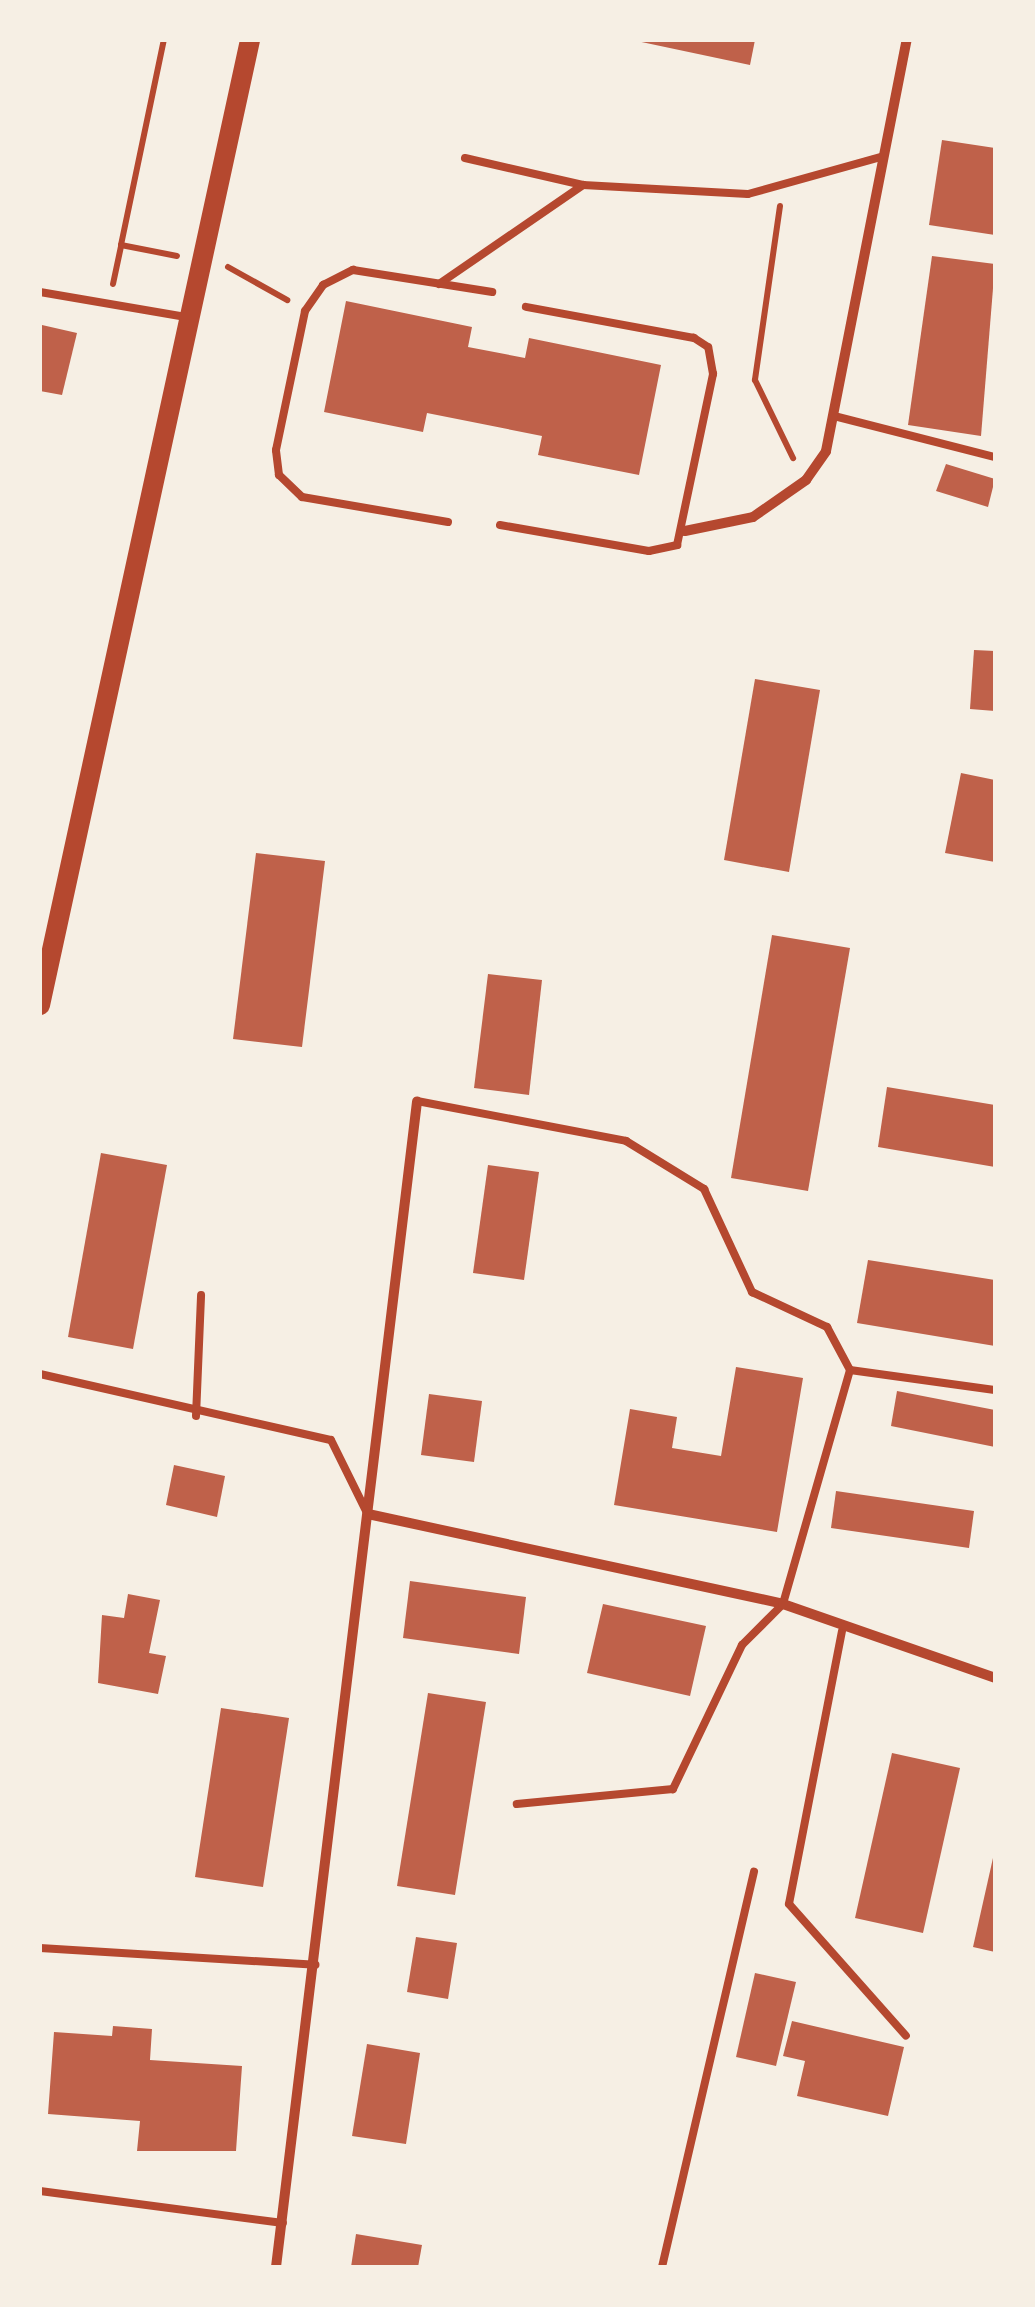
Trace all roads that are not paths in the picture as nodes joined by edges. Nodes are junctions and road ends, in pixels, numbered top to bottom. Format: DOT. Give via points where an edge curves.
graph roads {
  1 [pos="250,40"];
  2 [pos="908,40"];
  3 [pos="884,156"];
  4 [pos="465,158"];
  5 [pos="583,185"];
  6 [pos="439,284"];
  7 [pos="40,292"];
  8 [pos="492,292"];
  9 [pos="526,307"];
  10 [pos="190,318"];
  11 [pos="838,417"];
  12 [pos="995,457"];
  13 [pos="448,522"];
  14 [pos="500,525"];
  15 [pos="685,531"];
  16 [pos="40,1005"];
  17 [pos="416,1101"];
  18 [pos="201,1294"];
  19 [pos="850,1370"];
  20 [pos="40,1374"];
  21 [pos="995,1390"];
  22 [pos="196,1416"];
  23 [pos="368,1514"];
  24 [pos="783,1604"];
  25 [pos="842,1631"];
  26 [pos="995,1678"];
  27 [pos="517,1804"];
  28 [pos="754,1872"];
  29 [pos="40,1948"];
  30 [pos="315,1965"];
  31 [pos="906,2036"];
  32 [pos="40,2190"];
  33 [pos="283,2223"];
  34 [pos="276,2267"];
  35 [pos="662,2267"];
  1 -- 10 [label="main road"];
  2 -- 3 [label="street"];
  3 -- 5 [label="lane" via="784,190"];
  3 -- 11 [label="street"];
  4 -- 5 [label="lane"];
  5 -- 6 [label="lane"];
  6 -- 8 [label="lane"];
  6 -- 13 [label="lane" via="353,270 323,285 305,311 276,450 278,475 302,497"];
  7 -- 10 [label="lane"];
  9 -- 15 [label="lane" via="708,348 713,374"];
  10 -- 16 [label="main road"];
  11 -- 12 [label="lane"];
  11 -- 15 [label="street" via="806,480 754,517"];
  14 -- 15 [label="lane" via="660,552"];
  17 -- 19 [label="lane" via="626,1142 704,1189 752,1292 828,1327"];
  17 -- 23 [label="street"];
  18 -- 22 [label="lane"];
  19 -- 21 [label="lane"];
  19 -- 24 [label="lane"];
  20 -- 22 [label="lane"];
  22 -- 23 [label="lane" via="331,1440"];
  23 -- 24 [label="street"];
  23 -- 30 [label="street"];
  24 -- 25 [label="street"];
  24 -- 27 [label="lane" via="742,1645 673,1789"];
  25 -- 26 [label="street"];
  25 -- 31 [label="lane" via="789,1904"];
  28 -- 35 [label="lane"];
  29 -- 30 [label="lane"];
  30 -- 33 [label="street"];
  32 -- 33 [label="lane"];
  33 -- 34 [label="street"];
}
